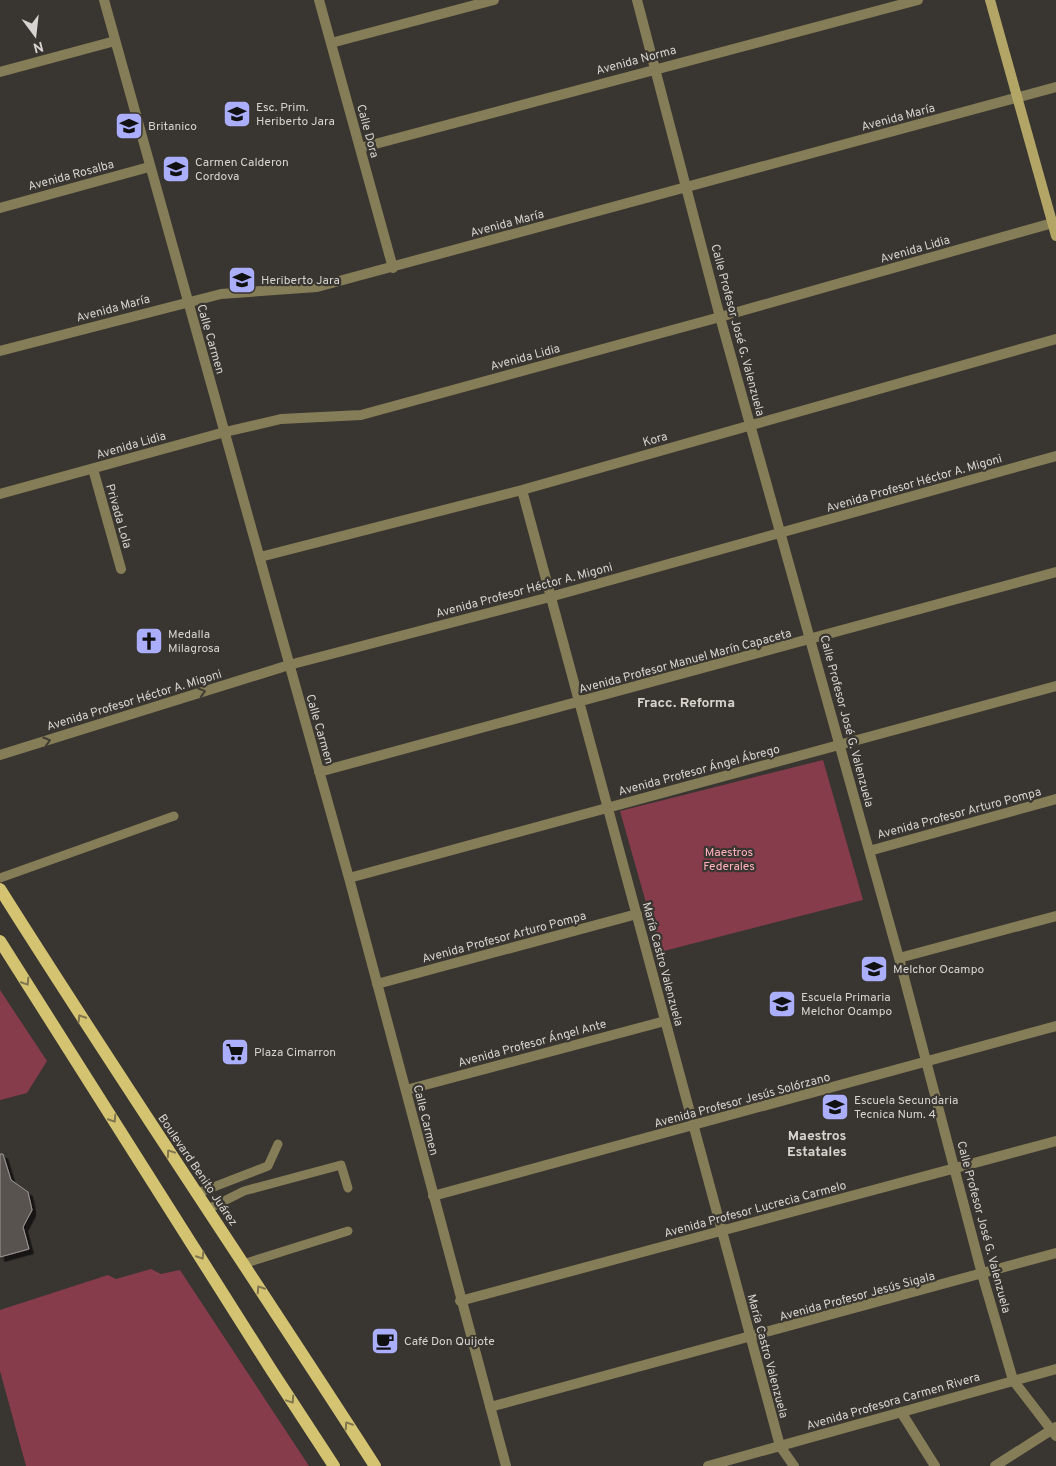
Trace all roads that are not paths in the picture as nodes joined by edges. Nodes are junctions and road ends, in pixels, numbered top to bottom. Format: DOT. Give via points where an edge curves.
graph roads {
  1 [pos="104,0"];
  2 [pos="319,0"];
  3 [pos="494,0"];
  4 [pos="637,0"];
  5 [pos="918,0"];
  6 [pos="990,0"];
  7 [pos="115,41"];
  8 [pos="331,43"];
  9 [pos="655,68"];
  10 [pos="0,72"];
  11 [pos="1056,87"];
  12 [pos="1017,98"];
  13 [pos="360,148"];
  14 [pos="149,167"];
  15 [pos="686,187"];
  16 [pos="0,208"];
  17 [pos="1054,222"];
  18 [pos="1056,236"];
  19 [pos="393,268"];
  20 [pos="188,301"];
  21 [pos="720,317"];
  22 [pos="1056,339"];
  23 [pos="0,351"];
  24 [pos="751,425"];
  25 [pos="225,432"];
  26 [pos="1056,456"];
  27 [pos="93,469"];
  28 [pos="522,490"];
  29 [pos="0,494"];
  30 [pos="782,533"];
  31 [pos="260,557"];
  32 [pos="121,569"];
  33 [pos="1056,572"];
  34 [pos="550,597"];
  35 [pos="811,639"];
  36 [pos="289,665"];
  37 [pos="1056,686"];
  38 [pos="578,703"];
  39 [pos="841,745"];
  40 [pos="0,755"];
  41 [pos="320,772"];
  42 [pos="1056,799"];
  43 [pos="609,807"];
  44 [pos="174,816"];
  45 [pos="869,851"];
  46 [pos="0,878"];
  47 [pos="349,878"];
  48 [pos="0,889"];
  49 [pos="637,914"];
  50 [pos="1056,916"];
  51 [pos="0,940"];
  52 [pos="899,958"];
  53 [pos="377,984"];
  54 [pos="665,1021"];
  55 [pos="1056,1026"];
  56 [pos="927,1062"];
  57 [pos="406,1090"];
  58 [pos="694,1127"];
  59 [pos="1056,1141"];
  60 [pos="278,1144"];
  61 [pos="954,1168"];
  62 [pos="348,1188"];
  63 [pos="198,1193"];
  64 [pos="433,1196"];
  65 [pos="208,1209"];
  66 [pos="722,1231"];
  67 [pos="348,1232"];
  68 [pos="1056,1253"];
  69 [pos="244,1264"];
  70 [pos="982,1274"];
  71 [pos="460,1301"];
  72 [pos="750,1338"];
  73 [pos="1056,1369"];
  74 [pos="1014,1380"];
  75 [pos="490,1407"];
  76 [pos="901,1412"];
  77 [pos="1055,1431"];
  78 [pos="780,1446"];
  79 [pos="334,1466"];
  80 [pos="375,1466"];
  81 [pos="506,1466"];
  82 [pos="708,1466"];
  83 [pos="794,1466"];
  84 [pos="935,1466"];
  85 [pos="995,1466"];
  1 -- 7 [label="street, Calle Carmen"];
  2 -- 8 [label="street, Calle Dora"];
  3 -- 8 [label="street"];
  4 -- 9 [label="street, Calle Profesor José G. Valenzuela"];
  5 -- 9 [label="street, Avenida Norma"];
  6 -- 12 [label="main road"];
  7 -- 10 [label="street"];
  7 -- 14 [label="street, Calle Carmen"];
  8 -- 13 [label="street, Calle Dora"];
  9 -- 13 [label="street, Avenida Norma"];
  9 -- 15 [label="street, Calle Profesor José G. Valenzuela"];
  11 -- 12 [label="street, Avenida María"];
  12 -- 15 [label="street, Avenida María"];
  12 -- 17 [label="main road"];
  13 -- 19 [label="street, Calle Dora"];
  14 -- 16 [label="street, Avenida Rosalba"];
  14 -- 20 [label="street, Calle Carmen"];
  15 -- 19 [label="street, Avenida María"];
  15 -- 21 [label="street, Calle Profesor José G. Valenzuela"];
  17 -- 18 [label="main road"];
  17 -- 21 [label="street, Avenida Lidia"];
  19 -- 20 [label="street, Avenida María" via="317,287 238,292"];
  20 -- 23 [label="street, Avenida María"];
  20 -- 25 [label="street, Calle Carmen"];
  21 -- 24 [label="street, Calle Profesor José G. Valenzuela"];
  21 -- 25 [label="street, Avenida Lidia" via="361,415 282,419"];
  22 -- 24 [label="street, Kora"];
  24 -- 28 [label="street, Kora"];
  24 -- 30 [label="street, Calle Profesor José G. Valenzuela"];
  25 -- 27 [label="street, Avenida Lidia"];
  25 -- 31 [label="street, Calle Carmen"];
  26 -- 30 [label="street, Avenida Profesor Héctor A. Migoni"];
  27 -- 29 [label="street, Avenida Lidia"];
  27 -- 32 [label="street, Privada Lola"];
  28 -- 31 [label="street, Kora"];
  28 -- 34 [label="street, María Castro Valenzuela"];
  30 -- 34 [label="street, Avenida Profesor Héctor A. Migoni"];
  30 -- 35 [label="street, Calle Profesor José G. Valenzuela"];
  31 -- 36 [label="street, Calle Carmen"];
  33 -- 35 [label="street, Avenida Profesor Manuel Marín Capaceta"];
  34 -- 36 [label="street, Avenida Profesor Héctor A. Migoni"];
  34 -- 38 [label="street, María Castro Valenzuela"];
  35 -- 38 [label="street, Avenida Profesor Manuel Marín Capaceta"];
  35 -- 39 [label="street, Calle Profesor José G. Valenzuela"];
  40 -- 36 [label="street, Avenida Profesor Héctor A. Migoni, one-way"];
  36 -- 41 [label="street, Calle Carmen"];
  37 -- 39 [label="street, Avenida Profesor Ángel Ábrego"];
  38 -- 41 [label="street, Avenida Profesor Manuel Marín Capaceta"];
  38 -- 43 [label="street, María Castro Valenzuela"];
  39 -- 43 [label="street, Avenida Profesor Ángel Ábrego"];
  39 -- 45 [label="street, Calle Profesor José G. Valenzuela"];
  41 -- 47 [label="street, Calle Carmen"];
  42 -- 45 [label="street, Avenida Profesor Arturo Pompa"];
  43 -- 47 [label="street, Avenida Profesor Ángel Ábrego"];
  43 -- 49 [label="street, María Castro Valenzuela"];
  44 -- 46 [label="lane"];
  45 -- 52 [label="street, Calle Profesor José G. Valenzuela"];
  47 -- 53 [label="street, Calle Carmen"];
  63 -- 48 [label="main road, Boulevard Benito Juárez, one-way" via="90,1033"];
  49 -- 53 [label="street, Avenida Profesor Arturo Pompa"];
  49 -- 54 [label="street, María Castro Valenzuela"];
  50 -- 52 [label="street"];
  51 -- 79 [label="main road, one-way"];
  52 -- 56 [label="street, Calle Profesor José G. Valenzuela"];
  53 -- 57 [label="street, Calle Carmen"];
  54 -- 57 [label="street, Avenida Profesor Ángel Ante"];
  54 -- 58 [label="street, María Castro Valenzuela"];
  55 -- 56 [label="street, Avenida Profesor Jesús Solórzano"];
  56 -- 58 [label="street, Avenida Profesor Jesús Solórzano"];
  56 -- 61 [label="street, Calle Profesor José G. Valenzuela"];
  57 -- 64 [label="street, Calle Carmen"];
  58 -- 64 [label="street, Avenida Profesor Jesús Solórzano"];
  58 -- 66 [label="street, María Castro Valenzuela"];
  59 -- 61 [label="street, Avenida Profesor Lucrecia Carmelo"];
  60 -- 63 [label="lane" via="268,1166"];
  61 -- 66 [label="street, Avenida Profesor Lucrecia Carmelo"];
  61 -- 70 [label="street, Calle Profesor José G. Valenzuela"];
  62 -- 65 [label="lane" via="341,1165 244,1191"];
  63 -- 65 [label="main road, Boulevard Benito Juárez"];
  64 -- 71 [label="street, Calle Carmen"];
  65 -- 69 [label="main road, Boulevard Benito Juárez"];
  66 -- 71 [label="street, Avenida Profesor Lucrecia Carmelo"];
  66 -- 72 [label="street, María Castro Valenzuela"];
  67 -- 69 [label="lane"];
  68 -- 70 [label="street, Avenida Profesor Jesús Sigala"];
  80 -- 69 [label="main road, Boulevard Benito Juárez, one-way"];
  70 -- 72 [label="street, Avenida Profesor Jesús Sigala"];
  70 -- 74 [label="street, Calle Profesor José G. Valenzuela"];
  71 -- 75 [label="street, Calle Carmen"];
  72 -- 75 [label="street, Avenida Profesor Jesús Sigala"];
  72 -- 78 [label="street, María Castro Valenzuela"];
  73 -- 74 [label="street, Avenida Profesora Carmen Rivera"];
  74 -- 76 [label="street, Avenida Profesora Carmen Rivera"];
  74 -- 77 [label="street, Calle Profesor José G. Valenzuela"];
  75 -- 81 [label="street, Calle Carmen"];
  76 -- 78 [label="street, Avenida Profesora Carmen Rivera"];
  76 -- 84 [label="street"];
  77 -- 85 [label="street"];
  78 -- 82 [label="street, Avenida Profesora Carmen Rivera"];
  78 -- 83 [label="street, María Castro Valenzuela"];
}
